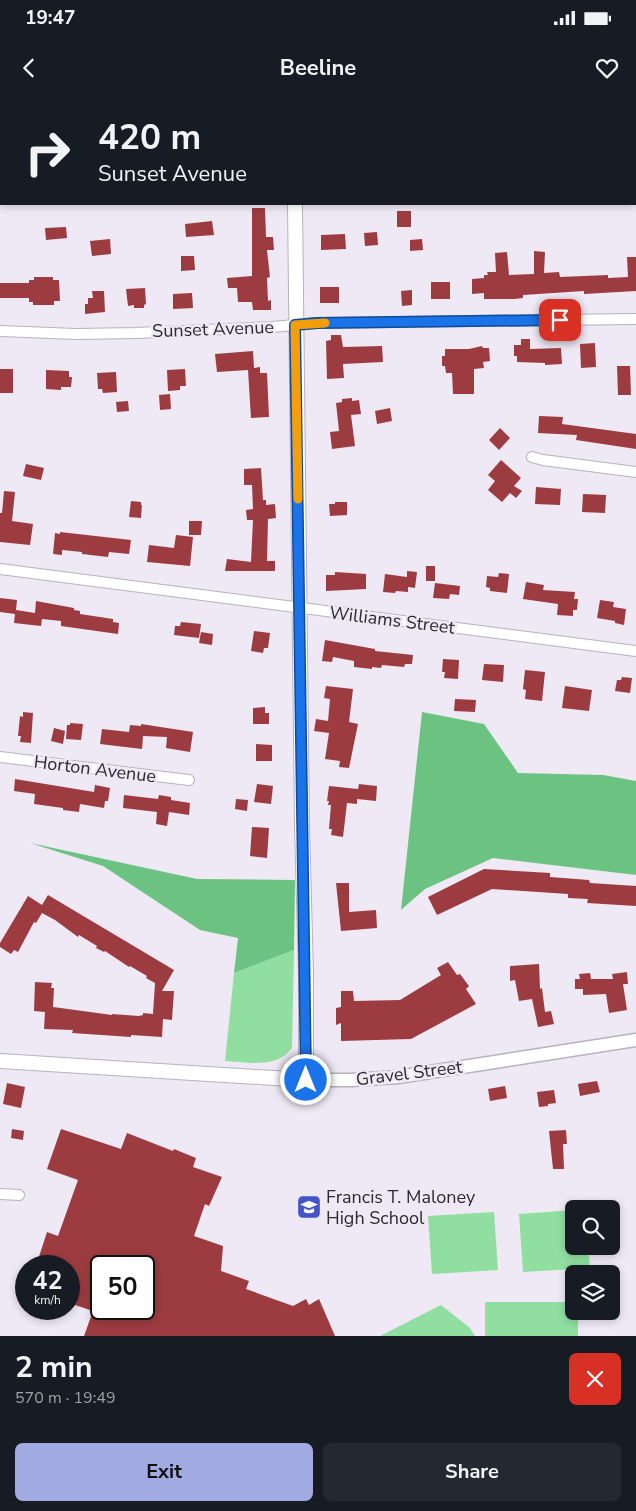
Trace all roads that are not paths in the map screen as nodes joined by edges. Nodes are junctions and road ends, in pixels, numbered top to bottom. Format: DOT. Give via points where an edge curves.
graph roads {
  1 [pos="295,205"];
  2 [pos="636,319"];
  3 [pos="295,325"];
  4 [pos="0,331"];
  5 [pos="532,456"];
  6 [pos="636,472"];
  7 [pos="0,569"];
  8 [pos="299,608"];
  9 [pos="636,651"];
  10 [pos="0,757"];
  11 [pos="189,780"];
  12 [pos="636,1040"];
  13 [pos="0,1061"];
  14 [pos="306,1080"];
  15 [pos="0,1194"];
  16 [pos="19,1195"];
  1 -- 3 [label="main road"];
  2 -- 3 [label="street, Sunset Avenue"];
  3 -- 4 [label="street, Sunset Avenue" via="76,334"];
  3 -- 8 [label="main road"];
  5 -- 6 [label="street"];
  7 -- 8 [label="street, Williams Street"];
  8 -- 9 [label="street, Williams Street"];
  8 -- 14 [label="main road"];
  10 -- 11 [label="street, Horton Avenue"];
  12 -- 14 [label="street, Gravel Street" via="398,1077"];
  13 -- 14 [label="main road, Gravel Street"];
  15 -- 16 [label="street"];
}
